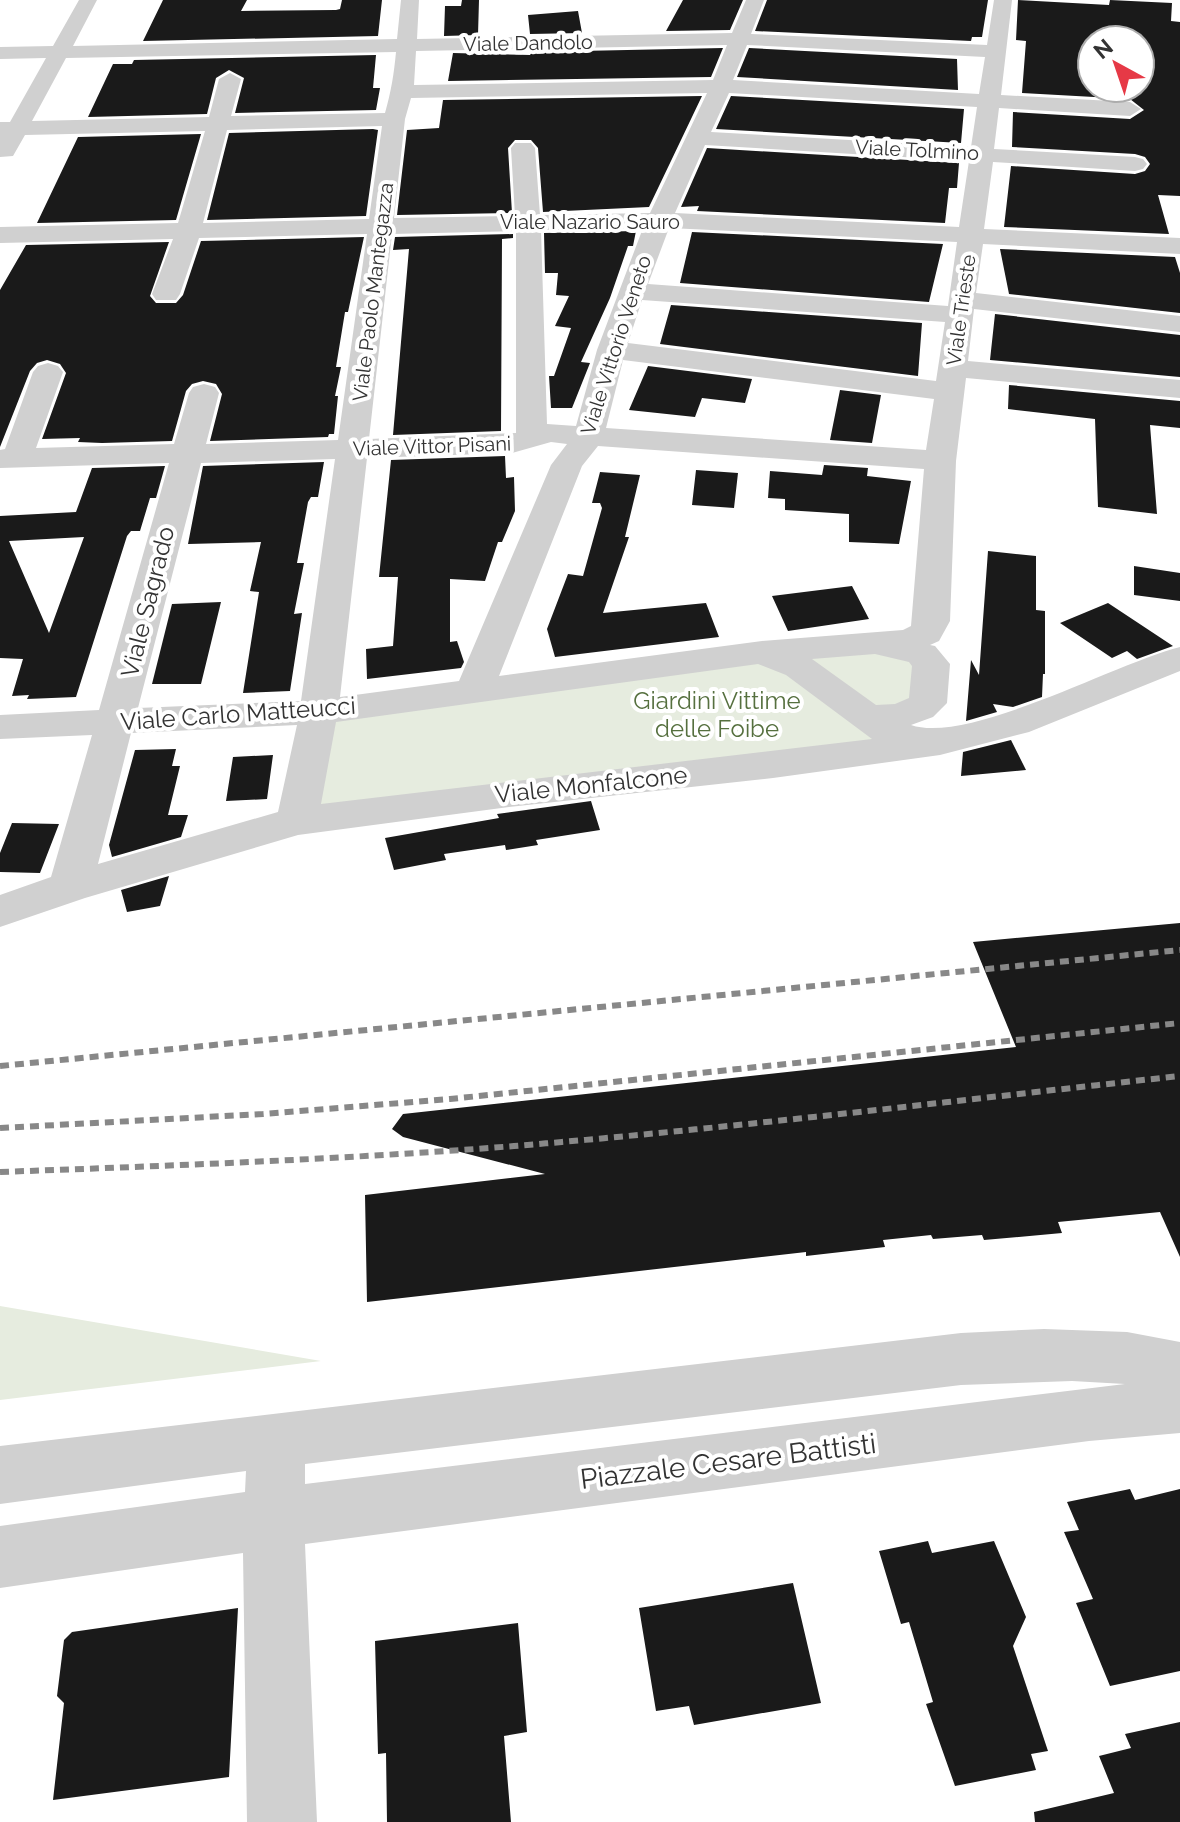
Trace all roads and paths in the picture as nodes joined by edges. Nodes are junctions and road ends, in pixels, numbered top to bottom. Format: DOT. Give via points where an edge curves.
graph roads {
  1 [pos="88,0"];
  2 [pos="410,0"];
  3 [pos="755,0"];
  4 [pos="1003,0"];
  5 [pos="738,39"];
  6 [pos="405,45"];
  7 [pos="59,51"];
  8 [pos="997,52"];
  9 [pos="0,53"];
  10 [pos="230,79"];
  11 [pos="720,86"];
  12 [pos="399,92"];
  13 [pos="990,101"];
  14 [pos="1130,109"];
  15 [pos="394,119"];
  16 [pos="217,124"];
  17 [pos="9,129"];
  18 [pos="698,138"];
  19 [pos="523,148"];
  20 [pos="983,153"];
  21 [pos="0,160"];
  22 [pos="1135,164"];
  23 [pos="659,220"];
  24 [pos="528,221"];
  25 [pos="382,225"];
  26 [pos="189,230"];
  27 [pos="0,235"];
  28 [pos="971,237"];
  29 [pos="1180,246"];
  30 [pos="632,291"];
  31 [pos="166,294"];
  32 [pos="962,308"];
  33 [pos="1180,324"];
  34 [pos="611,350"];
  35 [pos="48,372"];
  36 [pos="952,380"];
  37 [pos="1180,389"];
  38 [pos="204,393"];
  39 [pos="589,436"];
  40 [pos="532,439"];
  41 [pos="354,449"];
  42 [pos="185,454"];
  43 [pos="8,459"];
  44 [pos="940,461"];
  45 [pos="870,642"];
  46 [pos="805,657"];
  47 [pos="1180,658"];
  48 [pos="475,689"];
  49 [pos="319,712"];
  50 [pos="860,714"];
  51 [pos="116,723"];
  52 [pos="0,727"];
  53 [pos="940,742"];
  54 [pos="297,821"];
  55 [pos="70,887"];
  56 [pos="0,911"];
  57 [pos="1180,1368"];
  58 [pos="1180,1406"];
  59 [pos="276,1440"];
  60 [pos="0,1475"];
  61 [pos="275,1518"];
  62 [pos="0,1557"];
  63 [pos="282,1822"];
  1 -- 7 [label="street"];
  2 -- 6 [label="street, Viale Paolo Mantegazza"];
  3 -- 5 [label="street, Viale Vittorio Veneto"];
  4 -- 8 [label="street, Viale Trieste"];
  5 -- 6 [label="street, Viale Dandolo"];
  5 -- 8 [label="street, Viale Dandolo"];
  5 -- 11 [label="street, Viale Vittorio Veneto"];
  6 -- 7 [label="street, Viale Dandolo"];
  6 -- 12 [label="street, Viale Paolo Mantegazza"];
  7 -- 9 [label="street, Viale Dandolo"];
  7 -- 17 [label="street"];
  8 -- 13 [label="street, Viale Trieste"];
  10 -- 16 [label="street"];
  11 -- 12 [label="street"];
  11 -- 13 [label="street"];
  11 -- 18 [label="street, Viale Vittorio Veneto"];
  12 -- 15 [label="street, Viale Paolo Mantegazza"];
  13 -- 14 [label="street"];
  13 -- 20 [label="street, Viale Trieste"];
  15 -- 16 [label="street"];
  15 -- 25 [label="street, Viale Paolo Mantegazza"];
  16 -- 17 [label="street"];
  16 -- 26 [label="street"];
  17 -- 21 [label="street"];
  18 -- 20 [label="street, Viale Tolmino"];
  18 -- 23 [label="street, Viale Vittorio Veneto"];
  19 -- 24 [label="street"];
  20 -- 22 [label="street, Viale Tolmino"];
  20 -- 28 [label="street, Viale Trieste"];
  23 -- 24 [label="street, Viale Nazario Sauro"];
  23 -- 28 [label="street, Viale Nazario Sauro"];
  23 -- 30 [label="street, Viale Vittorio Veneto"];
  24 -- 25 [label="street, Viale Nazario Sauro"];
  24 -- 40 [label="street"];
  25 -- 26 [label="street, Viale Nazario Sauro"];
  25 -- 41 [label="street, Viale Paolo Mantegazza"];
  26 -- 27 [label="street, Viale Nazario Sauro"];
  26 -- 31 [label="street"];
  28 -- 29 [label="street, Viale Nazario Sauro"];
  28 -- 32 [label="street, Viale Trieste"];
  30 -- 32 [label="street"];
  30 -- 34 [label="street, Viale Vittorio Veneto"];
  32 -- 33 [label="street"];
  32 -- 36 [label="street, Viale Trieste"];
  34 -- 36 [label="street"];
  34 -- 39 [label="street, Viale Vittorio Veneto"];
  35 -- 43 [label="street, Viale Vittor Pisani"];
  36 -- 37 [label="street"];
  36 -- 44 [label="street, Viale Trieste"];
  38 -- 42 [label="street, Viale Sagrado"];
  39 -- 40 [label="street, Viale Vittor Pisani" via="550,433"];
  39 -- 44 [label="street, Viale Vittor Pisani"];
  39 -- 48 [label="street, Viale Vittorio Veneto" via="567,465"];
  40 -- 41 [label="street, Viale Vittor Pisani"];
  41 -- 42 [label="street, Viale Vittor Pisani"];
  41 -- 49 [label="street, Viale Paolo Mantegazza"];
  42 -- 43 [label="street, Viale Vittor Pisani"];
  42 -- 51 [label="street, Viale Sagrado"];
  44 -- 45 [label="street, Viale Trieste" via="932,621 926,633 910,640"];
  45 -- 46 [label="street"];
  45 -- 50 [label="street" via="922,654 931,664 928,703 907,716 883,719"];
  46 -- 48 [label="street, Viale Carlo Matteucci" via="762,652"];
  46 -- 50 [label="street"];
  47 -- 53 [label="street, Viale Monfalcone" via="1015,723"];
  48 -- 49 [label="street, Viale Carlo Matteucci"];
  49 -- 51 [label="street, Viale Carlo Matteucci"];
  49 -- 54 [label="street, Viale Paolo Mantegazza"];
  50 -- 53 [label="street" via="909,739"];
  51 -- 52 [label="street, Viale Carlo Matteucci"];
  51 -- 55 [label="street, Viale Sagrado"];
  53 -- 54 [label="street, Viale Monfalcone"];
  54 -- 55 [label="street, Viale Monfalcone"];
  55 -- 56 [label="street, Viale Monfalcone"];
  57 -- 59 [label="street" via="1066,1354 961,1359"];
  58 -- 61 [label="street, Piazzale Cesare Battisti"];
  59 -- 60 [label="street"];
  59 -- 61 [label="street"];
  61 -- 62 [label="street, Piazzale Cesare Battisti"];
  61 -- 63 [label="street"];
}
